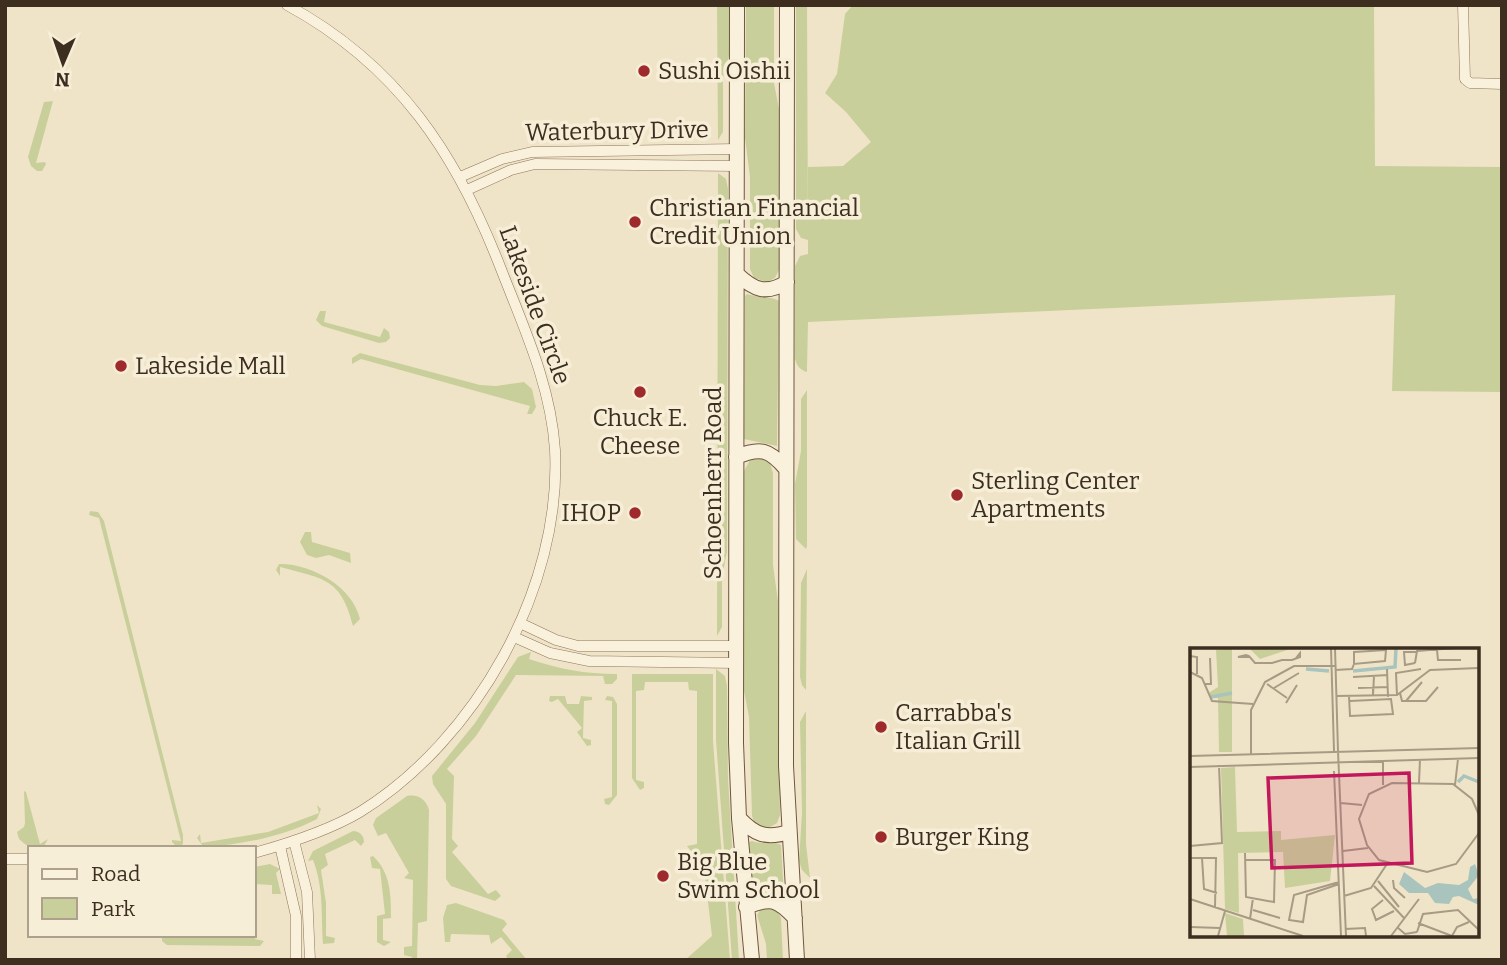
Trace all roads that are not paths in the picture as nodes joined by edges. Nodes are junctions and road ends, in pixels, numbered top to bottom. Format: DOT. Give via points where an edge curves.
graph roads {
  1 [pos="288,5"];
  2 [pos="737,5"];
  3 [pos="787,5"];
  4 [pos="1463,5"];
  5 [pos="1502,84"];
  6 [pos="737,149"];
  7 [pos="737,166"];
  8 [pos="460,177"];
  9 [pos="467,190"];
  10 [pos="737,274"];
  11 [pos="786,282"];
  12 [pos="736,457"];
  13 [pos="786,469"];
  14 [pos="520,623"];
  15 [pos="513,637"];
  16 [pos="736,646"];
  17 [pos="736,663"];
  18 [pos="739,818"];
  19 [pos="789,832"];
  20 [pos="294,841"];
  21 [pos="280,846"];
  22 [pos="256,852"];
  23 [pos="5,859"];
  24 [pos="28,859"];
  25 [pos="746,907"];
  26 [pos="795,918"];
  27 [pos="296,960"];
  28 [pos="310,960"];
  29 [pos="752,960"];
  30 [pos="797,960"];
  1 -- 8 [label="street, Lakeside Circle" via="340,38 391,83 428,127"];
  2 -- 6 [label="main road, Schoenherr Road"];
  3 -- 11 [label="main road"];
  4 -- 5 [label="street" via="1467,82"];
  6 -- 7 [label="main road, Schoenherr Road"];
  6 -- 8 [label="street, Waterbury Drive" via="532,152"];
  7 -- 9 [label="street, Waterbury Drive" via="535,164"];
  7 -- 10 [label="main road, Schoenherr Road"];
  8 -- 9 [label="street, Lakeside Circle"];
  9 -- 14 [label="street, Lakeside Circle" via="538,362 553,431 550,528 540,572"];
  10 -- 11 [label="main road" via="762,291"];
  10 -- 12 [label="main road, Schoenherr Road"];
  11 -- 13 [label="main road"];
  12 -- 13 [label="main road" via="753,450 766,452"];
  12 -- 16 [label="main road, Schoenherr Road"];
  13 -- 19 [label="main road"];
  14 -- 15 [label="street, Lakeside Circle"];
  14 -- 16 [label="street" via="578,646"];
  15 -- 17 [label="street" via="574,659"];
  15 -- 20 [label="street, Lakeside Circle" via="454,729 412,774 357,813"];
  16 -- 17 [label="main road, Schoenherr Road"];
  17 -- 18 [label="main road, Schoenherr Road"];
  18 -- 19 [label="main road" via="763,836"];
  18 -- 25 [label="main road, Schoenherr Road"];
  19 -- 26 [label="main road"];
  20 -- 21 [label="street, Lakeside Circle"];
  20 -- 28 [label="street" via="307,891"];
  21 -- 22 [label="street, Lakeside Circle"];
  21 -- 27 [label="street" via="296,916"];
  23 -- 24 [label="street"];
  25 -- 26 [label="main road" via="772,901"];
  25 -- 29 [label="main road, Schoenherr Road"];
  26 -- 30 [label="main road"];
}
